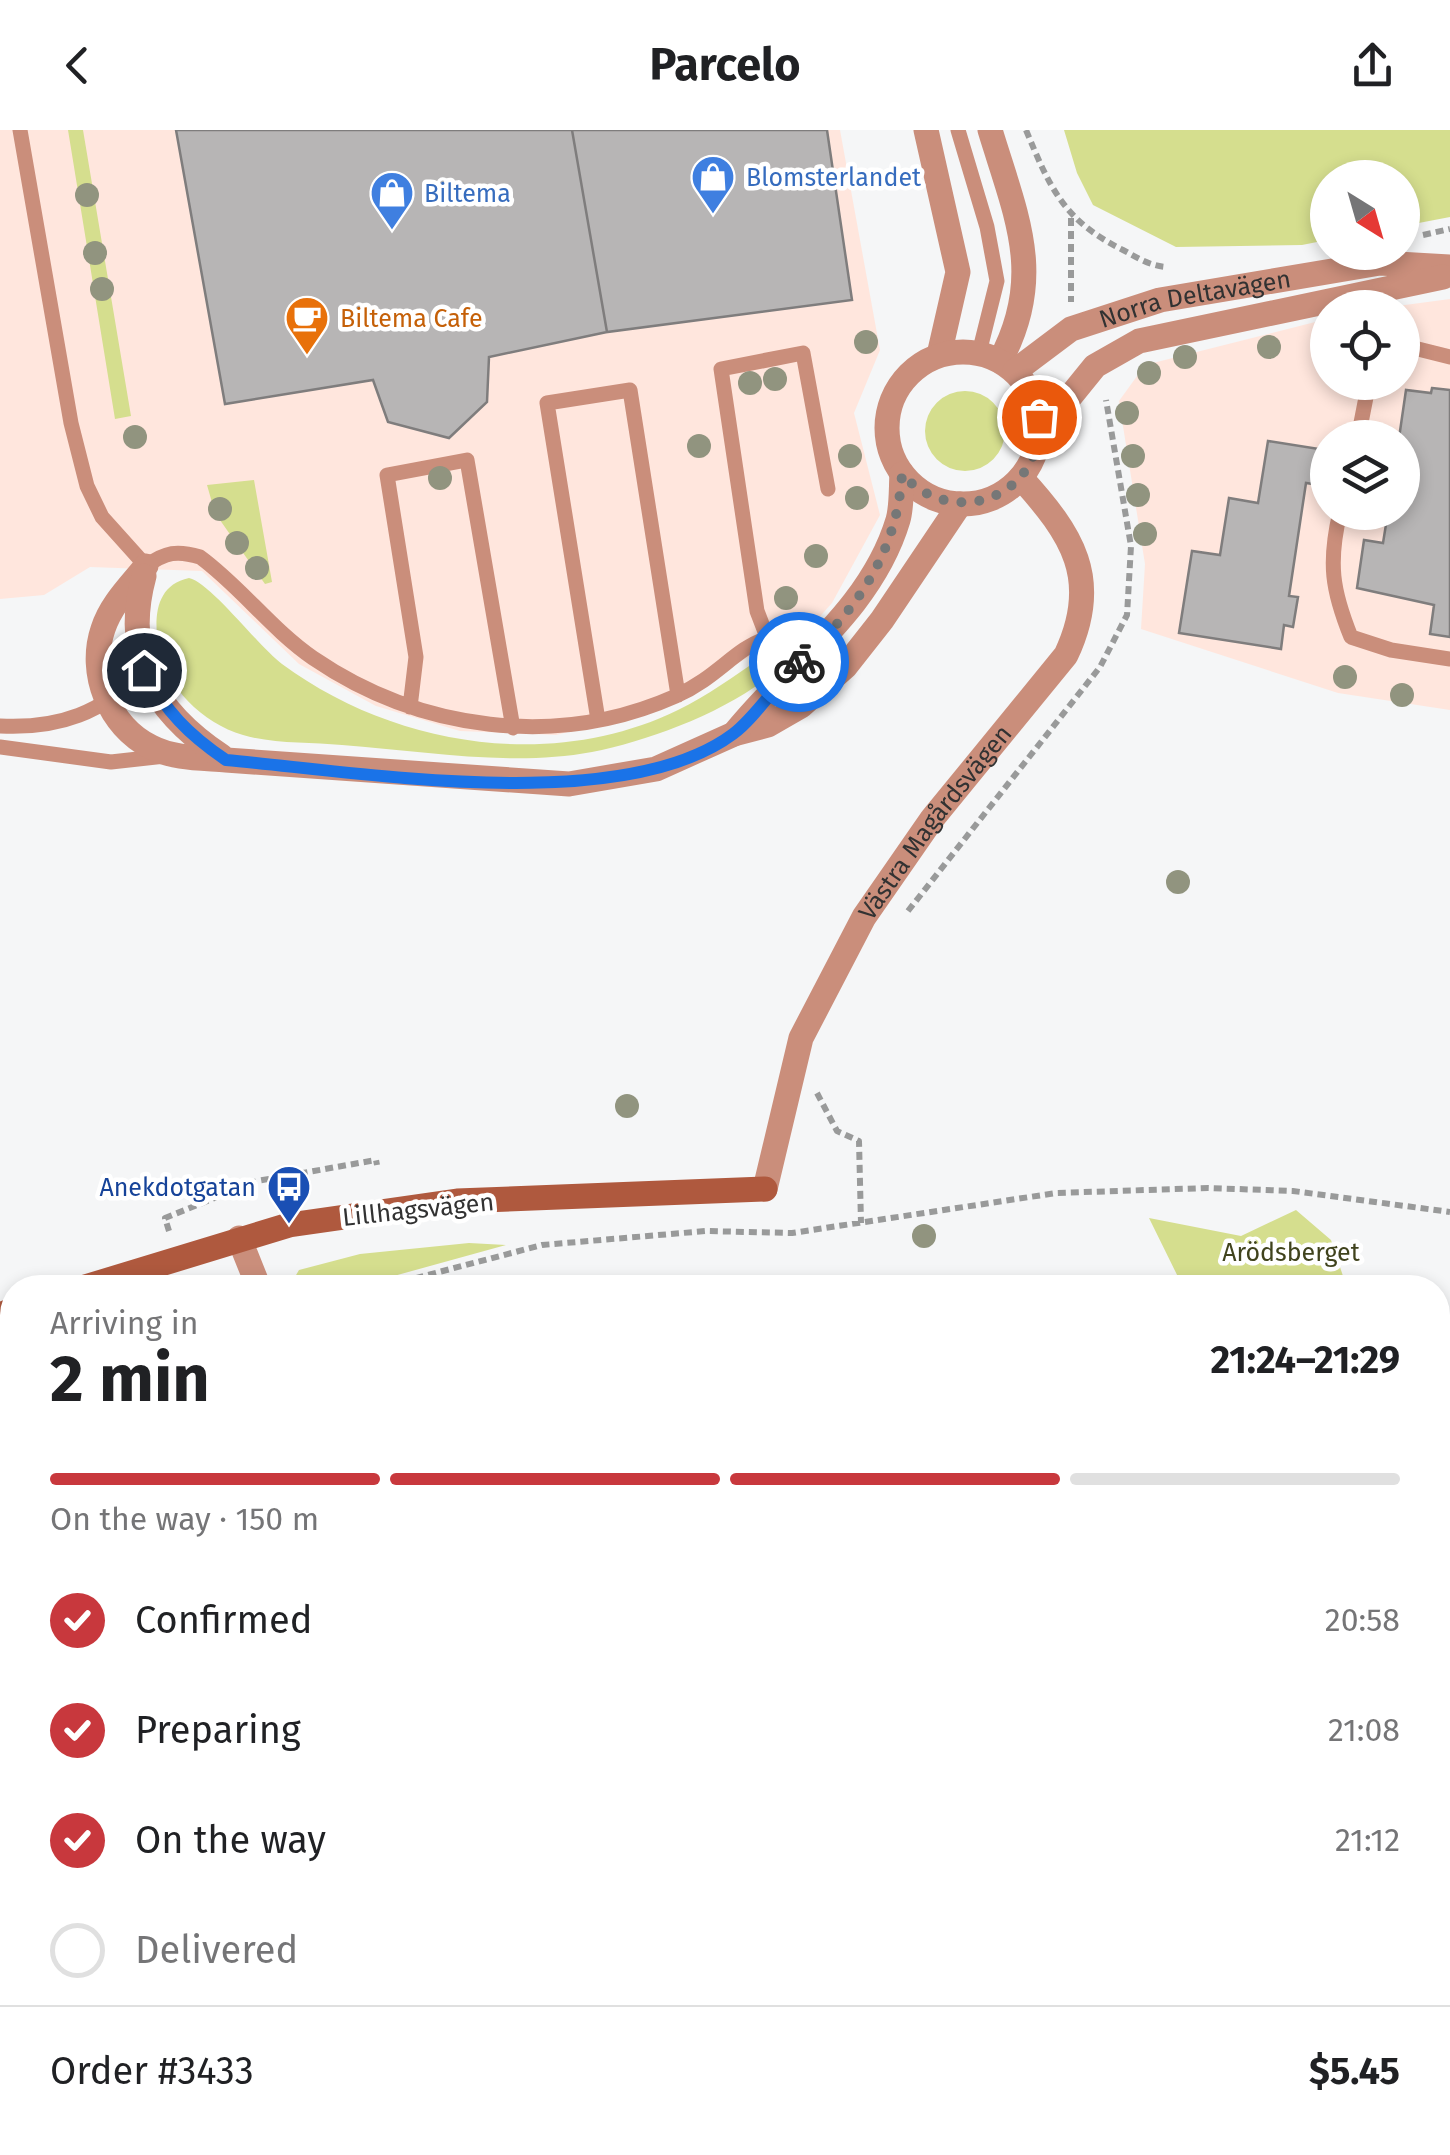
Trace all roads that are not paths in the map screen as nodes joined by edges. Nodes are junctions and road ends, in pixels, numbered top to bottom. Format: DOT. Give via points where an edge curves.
graph roads {
  1 [pos="20,130"];
  2 [pos="926,130"];
  3 [pos="958,130"];
  4 [pos="990,130"];
  5 [pos="1420,268"];
  6 [pos="1338,270"];
  7 [pos="1450,271"];
  8 [pos="1401,290"];
  9 [pos="1310,311"];
  10 [pos="1420,350"];
  11 [pos="938,355"];
  12 [pos="1450,357"];
  13 [pos="998,362"];
  14 [pos="1039,435"];
  15 [pos="902,474"];
  16 [pos="1022,478"];
  17 [pos="828,488"];
  18 [pos="960,504"];
  19 [pos="1336,530"];
  20 [pos="146,566"];
  21 [pos="767,637"];
  22 [pos="825,639"];
  23 [pos="1450,659"];
  24 [pos="144,670"];
  25 [pos="678,695"];
  26 [pos="107,704"];
  27 [pos="410,707"];
  28 [pos="598,720"];
  29 [pos="0,726"];
  30 [pos="512,728"];
  31 [pos="734,734"];
  32 [pos="0,747"];
  33 [pos="173,755"];
  34 [pos="226,760"];
  35 [pos="765,1189"];
  36 [pos="238,1238"];
  37 [pos="122,1275"];
  38 [pos="254,1275"];
  1 -- 20 [label="lane" via="87,486 102,518"];
  2 -- 11 [label="street" via="958,272"];
  3 -- 13 [label="lane" via="997,281"];
  4 -- 13 [label="street" via="1028,276 1020,324"];
  5 -- 7 [label="street, Norra Deltavägen"];
  6 -- 13 [label="street, Norra Deltavägen" via="1160,300"];
  7 -- 8 [label="street, Norra Deltavägen"];
  9 -- 14 [label="street, Norra Deltavägen" via="1138,341 1095,366"];
  10 -- 12 [label="lane"];
  11 -- 13 [label="street"];
  11 -- 15 [label="street" via="912,371 890,405 888,446"];
  13 -- 14 [label="street" via="1035,400"];
  14 -- 16 [label="street"];
  15 -- 18 [label="street" via="927,496"];
  15 -- 22 [label="street" via="899,518 870,581"];
  16 -- 18 [label="street" via="994,498"];
  16 -- 35 [label="street, Västra Magårdsvägen" via="1072,542 1080,566 1078,630 1066,655 932,819 864,917 801,1038"];
  17 -- 21 [label="lane" via="803,353 721,370 757,611"];
  18 -- 31 [label="street" via="845,667 801,706"];
  19 -- 23 [label="lane" via="1332,590 1351,637"];
  20 -- 24 [label="street" via="135,622"];
  20 -- 26 [label="street" via="114,604 102,631 99,665"];
  20 -- 27 [label="lane" via="180,550 200,556 313,658"];
  21 -- 22 [label="lane" via="796,632"];
  21 -- 25 [label="lane"];
  22 -- 31 [label="street" via="772,687"];
  24 -- 26 [label="lane"];
  24 -- 34 [label="street" via="187,733"];
  25 -- 28 [label="lane"];
  25 -- 28 [label="lane" via="630,390 546,403"];
  26 -- 29 [label="lane" via="62,724"];
  26 -- 33 [label="street" via="135,736"];
  27 -- 30 [label="lane"];
  27 -- 30 [label="lane" via="416,658 387,475 466,460"];
  28 -- 30 [label="lane"];
  31 -- 34 [label="street" via="656,770 569,784"];
  32 -- 33 [label="lane" via="112,762"];
  33 -- 34 [label="street"];
  35 -- 36 [label="main road, Lillhagsvägen" via="458,1201 289,1224"];
  36 -- 37 [label="main road, Lillhagsvägen"];
  36 -- 38 [label="street"];
}
